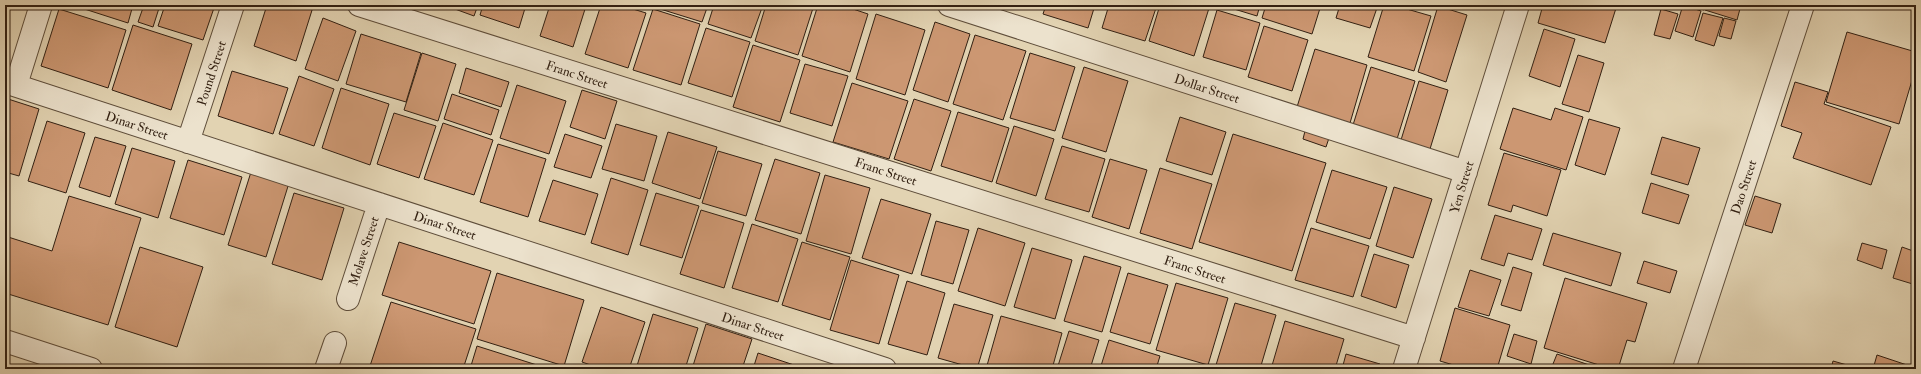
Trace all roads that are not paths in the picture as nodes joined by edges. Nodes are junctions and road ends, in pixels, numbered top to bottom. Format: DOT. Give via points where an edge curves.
graph roads {
  1 [pos="41,5"];
  2 [pos="233,5"];
  3 [pos="359,5"];
  4 [pos="949,5"];
  5 [pos="1518,5"];
  6 [pos="1803,5"];
  7 [pos="10,83"];
  8 [pos="188,142"];
  9 [pos="1466,172"];
  10 [pos="379,204"];
  11 [pos="348,299"];
  12 [pos="1414,338"];
  13 [pos="5,341"];
  14 [pos="335,343"];
  15 [pos="90,369"];
  16 [pos="326,369"];
  17 [pos="885,369"];
  18 [pos="1404,369"];
  19 [pos="1684,369"];
  1 -- 7 [label="street"];
  2 -- 8 [label="street, Pound Street"];
  3 -- 12 [label="street, Franc Street"];
  4 -- 9 [label="street, Dollar Street"];
  5 -- 9 [label="street, Yen Street"];
  6 -- 19 [label="street, Dao Street"];
  7 -- 8 [label="street, Dinar Street"];
  8 -- 10 [label="street, Dinar Street"];
  9 -- 12 [label="street, Yen Street"];
  10 -- 11 [label="street, Molave Street"];
  10 -- 17 [label="street, Dinar Street"];
  12 -- 18 [label="street, Yen Street"];
  13 -- 15 [label="street"];
  14 -- 16 [label="street"];
}
